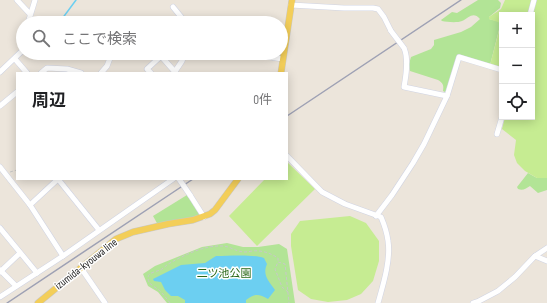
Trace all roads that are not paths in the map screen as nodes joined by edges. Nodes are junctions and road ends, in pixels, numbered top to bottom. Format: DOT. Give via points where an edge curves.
graph roads {
  1 [pos="17,0"];
  2 [pos="35,0"];
  3 [pos="534,0"];
  4 [pos="292,3"];
  5 [pos="173,7"];
  6 [pos="531,12"];
  7 [pos="30,14"];
  8 [pos="180,16"];
  9 [pos="288,25"];
  10 [pos="15,59"];
  11 [pos="109,60"];
  12 [pos="157,60"];
  13 [pos="164,60"];
  14 [pos="182,60"];
  15 [pos="282,60"];
  16 [pos="499,69"];
  17 [pos="0,72"];
  18 [pos="26,72"];
  19 [pos="42,72"];
  20 [pos="78,72"];
  21 [pos="102,72"];
  22 [pos="149,72"];
  23 [pos="175,72"];
  24 [pos="281,72"];
  25 [pos="16,93"];
  26 [pos="447,96"];
  27 [pos="0,106"];
  28 [pos="501,120"];
  29 [pos="498,134"];
  30 [pos="288,157"];
  31 [pos="0,167"];
  32 [pos="57,180"];
  33 [pos="59,180"];
  34 [pos="172,180"];
  35 [pos="180,180"];
  36 [pos="237,180"];
  37 [pos="30,205"];
  38 [pos="376,216"];
  39 [pos="204,217"];
  40 [pos="0,228"];
  41 [pos="99,230"];
  42 [pos="547,248"];
  43 [pos="20,253"];
  44 [pos="63,256"];
  45 [pos="535,256"];
  46 [pos="547,260"];
  47 [pos="81,268"];
  48 [pos="0,271"];
  49 [pos="37,273"];
  50 [pos="16,286"];
  51 [pos="0,297"];
  52 [pos="38,303"];
  53 [pos="105,303"];
  54 [pos="378,303"];
  55 [pos="473,303"];
  1 -- 7 [label="street"];
  2 -- 7 [label="street"];
  3 -- 6 [label="street"];
  4 -- 9 [label="main road"];
  4 -- 26 [label="street, bridge" via="378,9 406,52 404,87"];
  5 -- 8 [label="street"];
  10 -- 17 [label="street"];
  10 -- 18 [label="street"];
  11 -- 21 [label="street"];
  12 -- 22 [label="street" via="147,69"];
  13 -- 23 [label="street"];
  14 -- 23 [label="street"];
  15 -- 24 [label="main road"];
  16 -- 26 [label="street" via="460,57"];
  19 -- 20 [label="street" via="47,68"];
  25 -- 27 [label="street"];
  26 -- 38 [label="street" via="414,163"];
  28 -- 29 [label="street"];
  30 -- 38 [label="street" via="322,192"];
  31 -- 37 [label="street"];
  32 -- 37 [label="street"];
  33 -- 41 [label="street"];
  34 -- 41 [label="street"];
  35 -- 39 [label="street, bridge"];
  36 -- 39 [label="main road, izumida-kyouwa line" via="215,210"];
  37 -- 44 [label="street"];
  38 -- 54 [label="street" via="381,217 388,241 386,272"];
  39 -- 47 [label="main road, izumida-kyouwa line" via="133,232 116,239"];
  40 -- 43 [label="street"];
  41 -- 44 [label="street"];
  42 -- 45 [label="street"];
  43 -- 48 [label="street"];
  43 -- 49 [label="street"];
  44 -- 49 [label="street"];
  45 -- 46 [label="street"];
  45 -- 55 [label="street" via="498,292"];
  47 -- 52 [label="main road, izumida-kyouwa line"];
  47 -- 53 [label="street"];
  48 -- 50 [label="street"];
  49 -- 50 [label="street"];
  50 -- 51 [label="street"];
}
